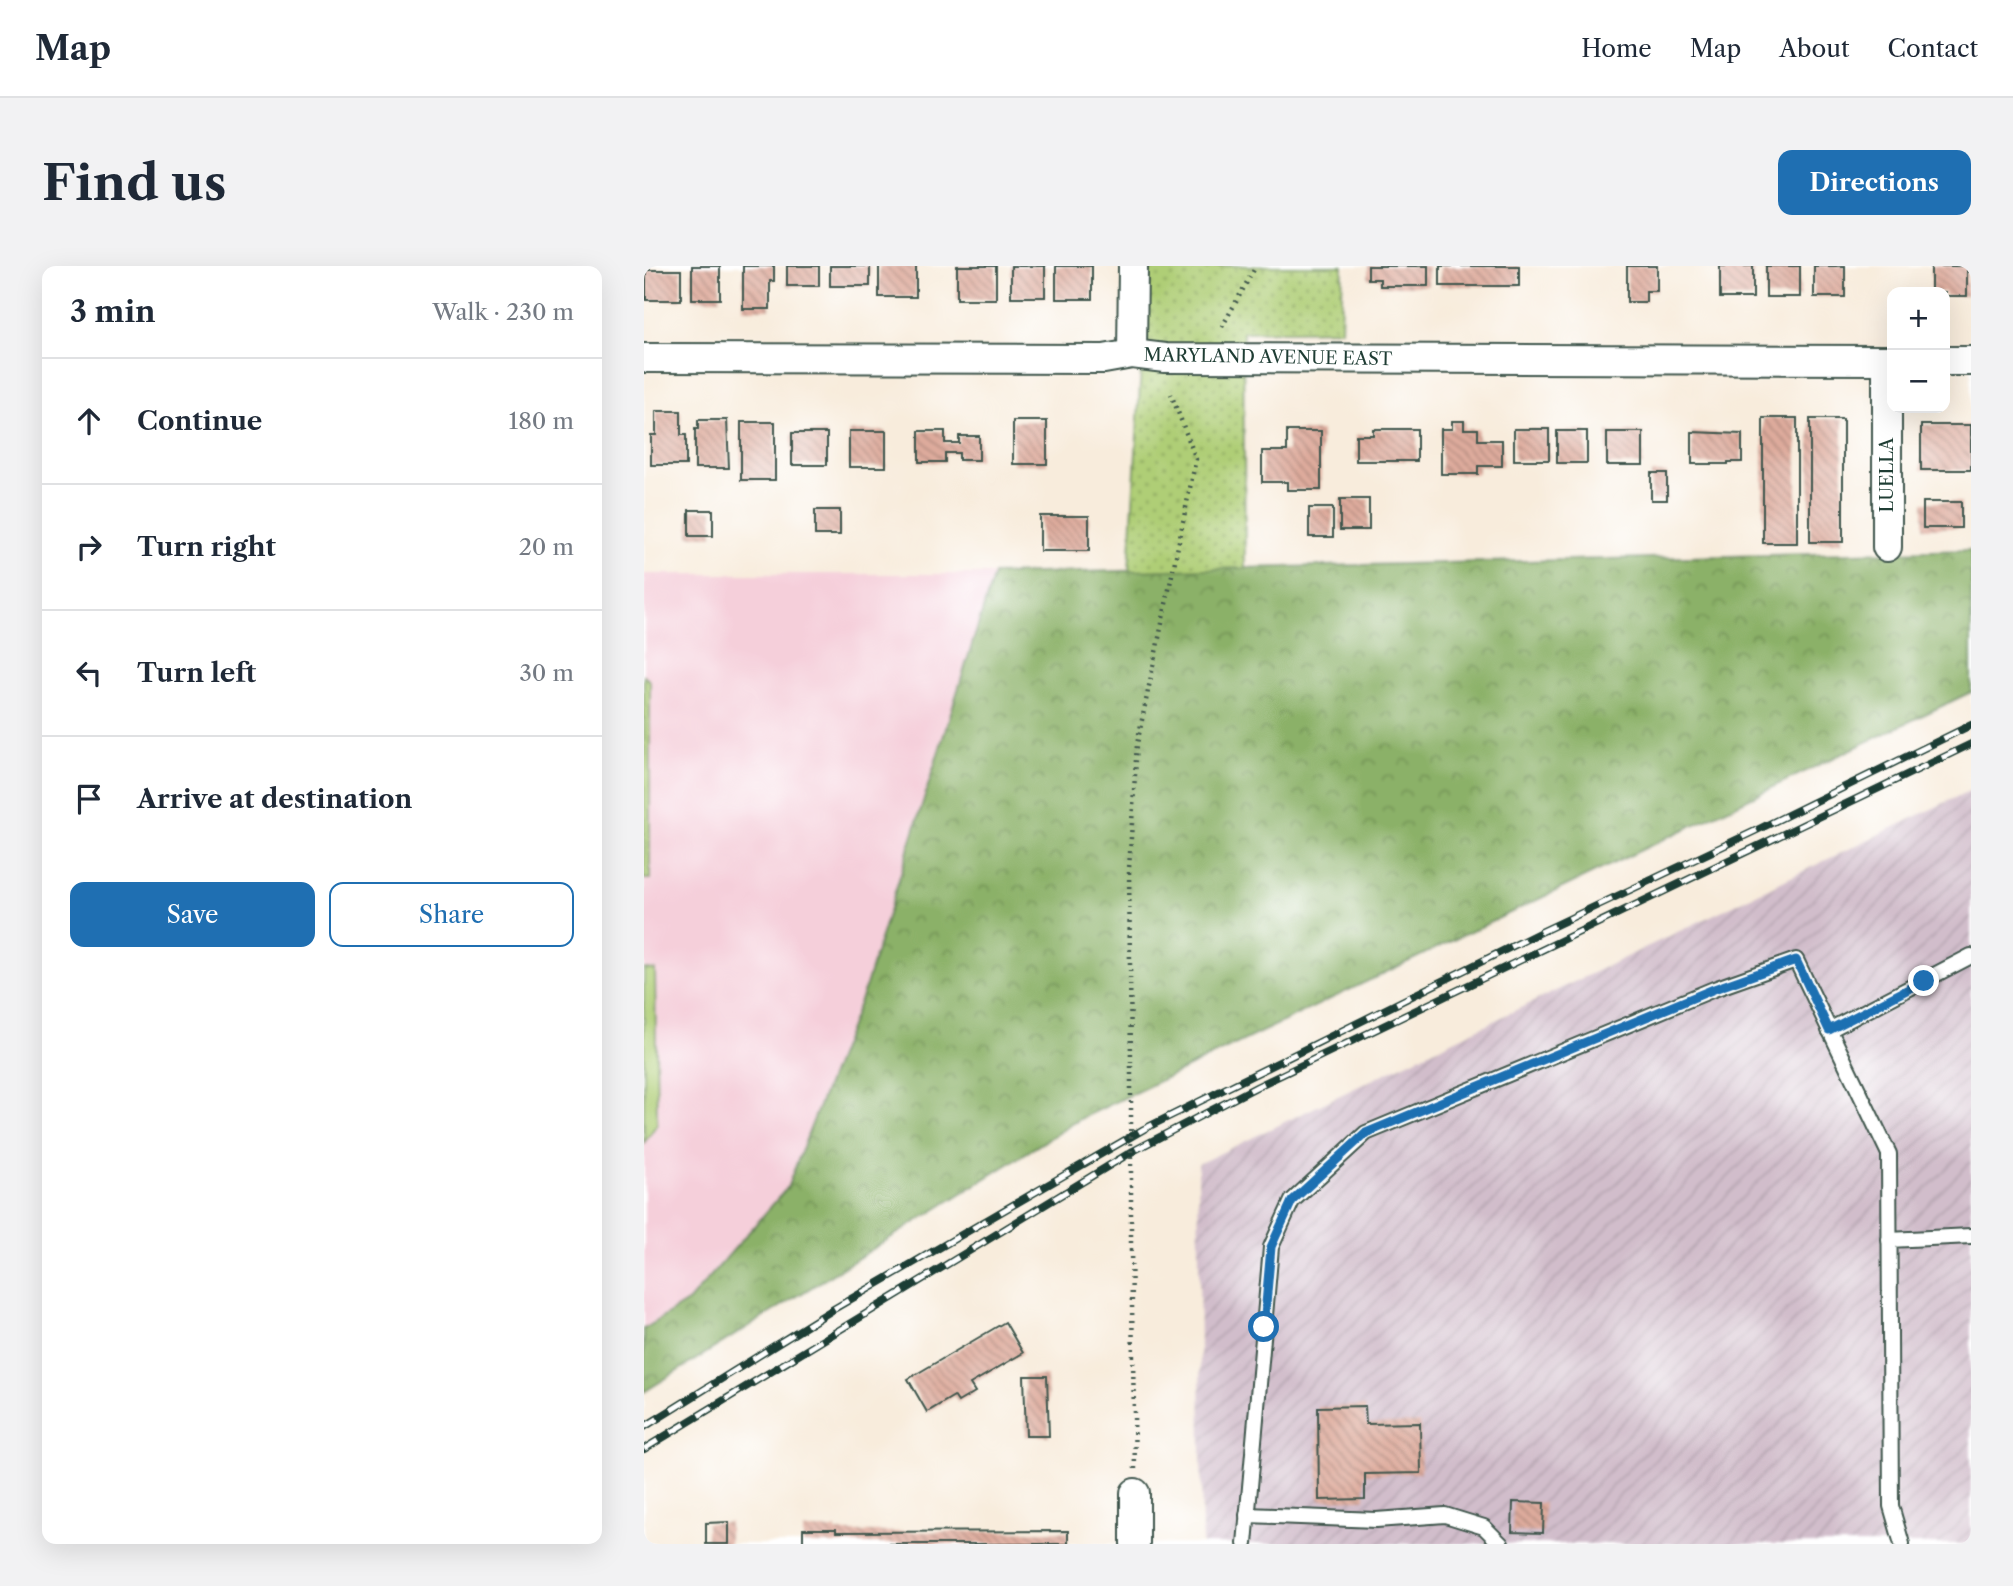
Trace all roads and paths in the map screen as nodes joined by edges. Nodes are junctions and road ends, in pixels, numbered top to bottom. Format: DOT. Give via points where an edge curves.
graph roads {
  1 [pos="1133,266"];
  2 [pos="1256,266"];
  3 [pos="1222,327"];
  4 [pos="1132,354"];
  5 [pos="644,358"];
  6 [pos="1887,360"];
  7 [pos="1950,361"];
  8 [pos="1971,361"];
  9 [pos="1171,394"];
  10 [pos="1889,413"];
  11 [pos="1887,547"];
  12 [pos="1971,956"];
  13 [pos="1829,1030"];
  14 [pos="1971,1236"];
  15 [pos="1889,1240"];
  16 [pos="1135,1493"];
  17 [pos="1247,1515"];
  18 [pos="1135,1544"];
  19 [pos="1245,1544"];
  20 [pos="1501,1544"];
  21 [pos="1902,1544"];
  1 -- 4 [label="street"];
  2 -- 3 [label="path"];
  4 -- 5 [label="street, MARYLAND AVENUE EAST" via="1104,359"];
  4 -- 6 [label="street, MARYLAND AVENUE EAST" via="1180,358"];
  7 -- 8 [label="street"];
  9 -- 16 [label="path, bridge" via="1196,460 1137,744 1129,869"];
  10 -- 11 [label="street, LUELLA"];
  12 -- 13 [label="lane"];
  13 -- 15 [label="lane" via="1889,1154"];
  13 -- 17 [label="lane" via="1796,960 1714,989 1366,1133 1292,1201 1271,1247"];
  14 -- 15 [label="lane"];
  15 -- 21 [label="lane" via="1891,1506"];
  16 -- 18 [label="street"];
  17 -- 19 [label="lane"];
  17 -- 20 [label="lane" via="1376,1520 1446,1514 1484,1527"];
}
